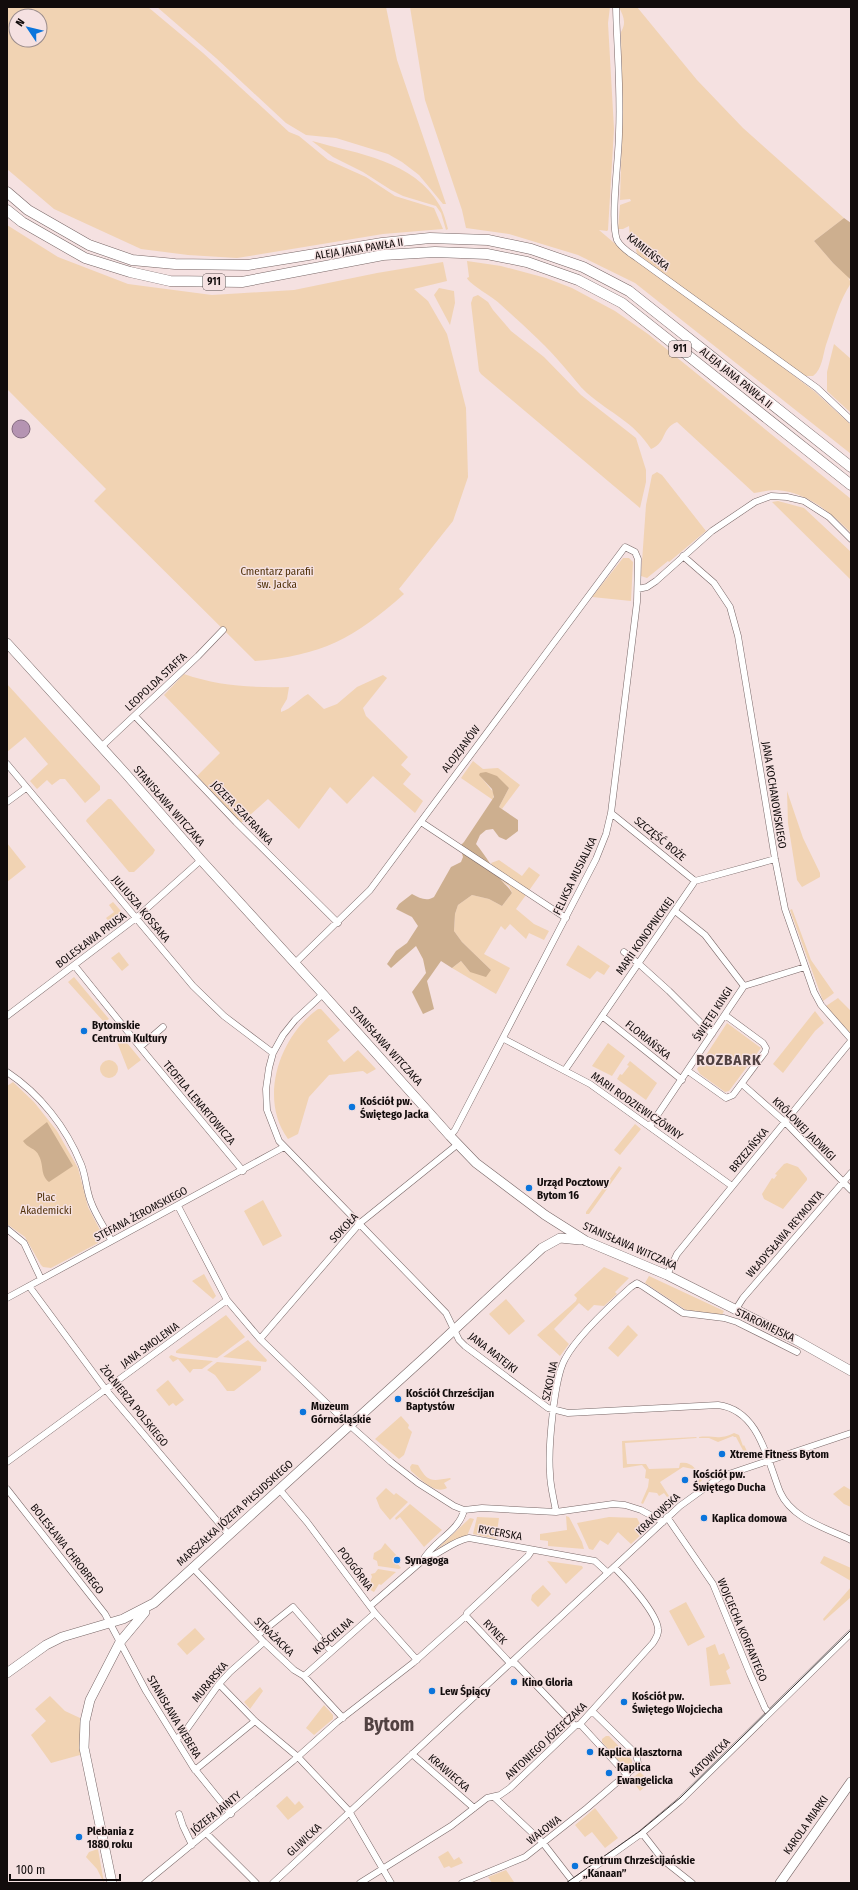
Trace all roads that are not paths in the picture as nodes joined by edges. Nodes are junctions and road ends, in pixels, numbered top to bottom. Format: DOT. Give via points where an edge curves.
graph roads {
  1 [pos="616,7"];
  2 [pos="7,192"];
  3 [pos="7,210"];
  4 [pos="851,420"];
  5 [pos="851,467"];
  6 [pos="851,485"];
  7 [pos="851,539"];
  8 [pos="635,552"];
  9 [pos="683,556"];
  10 [pos="638,589"];
  11 [pos="223,630"];
  12 [pos="7,643"];
  13 [pos="135,716"];
  14 [pos="102,747"];
  15 [pos="7,764"];
  16 [pos="26,788"];
  17 [pos="7,802"];
  18 [pos="611,813"];
  19 [pos="424,824"];
  20 [pos="774,859"];
  21 [pos="201,860"];
  22 [pos="695,881"];
  23 [pos="675,911"];
  24 [pos="136,918"];
  25 [pos="566,918"];
  26 [pos="338,923"];
  27 [pos="624,952"];
  28 [pos="295,963"];
  29 [pos="638,963"];
  30 [pos="74,965"];
  31 [pos="806,967"];
  32 [pos="744,986"];
  33 [pos="323,994"];
  34 [pos="725,1015"];
  35 [pos="7,1016"];
  36 [pos="602,1016"];
  37 [pos="163,1027"];
  38 [pos="712,1034"];
  39 [pos="504,1039"];
  40 [pos="851,1040"];
  41 [pos="140,1047"];
  42 [pos="273,1052"];
  43 [pos="565,1070"];
  44 [pos="688,1071"];
  45 [pos="7,1072"];
  46 [pos="682,1080"];
  47 [pos="742,1084"];
  48 [pos="785,1122"];
  49 [pos="650,1126"];
  50 [pos="450,1136"];
  51 [pos="458,1144"];
  52 [pos="284,1147"];
  53 [pos="243,1171"];
  54 [pos="851,1173"];
  55 [pos="843,1182"];
  56 [pos="732,1186"];
  57 [pos="851,1190"];
  58 [pos="178,1206"];
  59 [pos="360,1223"];
  60 [pos="7,1229"];
  61 [pos="111,1240"];
  62 [pos="586,1241"];
  63 [pos="667,1276"];
  64 [pos="41,1279"];
  65 [pos="637,1283"];
  66 [pos="29,1286"];
  67 [pos="7,1298"];
  68 [pos="228,1300"];
  69 [pos="736,1309"];
  70 [pos="454,1329"];
  71 [pos="260,1340"];
  72 [pos="797,1352"];
  73 [pos="851,1371"];
  74 [pos="106,1390"];
  75 [pos="554,1411"];
  76 [pos="350,1425"];
  77 [pos="851,1433"];
  78 [pos="7,1462"];
  79 [pos="769,1462"];
  80 [pos="7,1489"];
  81 [pos="279,1489"];
  82 [pos="464,1510"];
  83 [pos="556,1512"];
  84 [pos="665,1520"];
  85 [pos="229,1534"];
  86 [pos="851,1540"];
  87 [pos="532,1550"];
  88 [pos="422,1560"];
  89 [pos="614,1567"];
  90 [pos="192,1568"];
  91 [pos="608,1573"];
  92 [pos="154,1603"];
  93 [pos="370,1606"];
  94 [pos="375,1612"];
  95 [pos="466,1616"];
  96 [pos="110,1623"];
  97 [pos="851,1633"];
  98 [pos="258,1636"];
  99 [pos="120,1642"];
  100 [pos="264,1642"];
  101 [pos="331,1651"];
  102 [pos="417,1660"];
  103 [pos="510,1662"];
  104 [pos="7,1673"];
  105 [pos="304,1676"];
  106 [pos="219,1684"];
  107 [pos="592,1711"];
  108 [pos="769,1713"];
  109 [pos="343,1718"];
  110 [pos="255,1721"];
  111 [pos="578,1725"];
  112 [pos="176,1739"];
  113 [pos="412,1754"];
  114 [pos="298,1757"];
  115 [pos="195,1770"];
  116 [pos="627,1775"];
  117 [pos="851,1782"];
  118 [pos="494,1797"];
  119 [pos="474,1808"];
  120 [pos="349,1812"];
  121 [pos="179,1814"];
  122 [pos="231,1814"];
  123 [pos="642,1833"];
  124 [pos="207,1834"];
  125 [pos="543,1843"];
  126 [pos="192,1845"];
  127 [pos="384,1869"];
  128 [pos="112,1883"];
  129 [pos="145,1883"];
  130 [pos="256,1883"];
  131 [pos="274,1883"];
  132 [pos="360,1883"];
  133 [pos="391,1883"];
  134 [pos="462,1883"];
  135 [pos="573,1883"];
  136 [pos="692,1883"];
  137 [pos="781,1883"];
  1 -- 4 [label="street, KAMIEŃSKA" via="619,131 615,207 618,240 631,254 817,388"];
  2 -- 5 [label="main road, ALEJA JANA PAWŁA II / 911" via="28,210 89,244 132,260 248,265 382,243 430,238 488,240 531,249 583,267 629,291"];
  3 -- 6 [label="main road, ALEJA JANA PAWŁA II / 911" via="22,222 85,258 170,281 242,282 383,255 434,252 487,254 549,269 578,280 622,303"];
  7 -- 9 [label="street" via="829,517 804,501 771,496 755,502 712,531"];
  8 -- 10 [label="street, FELIKSA MUSIALIKA" via="638,559"];
  8 -- 26 [label="street, ALOJZJANÓW" via="625,547 370,890"];
  9 -- 10 [label="street" via="656,581 643,589"];
  9 -- 20 [label="street, JANA KOCHANOWSKIEGO" via="714,582 730,606 738,636"];
  10 -- 18 [label="street, FELIKSA MUSIALIKA"];
  11 -- 13 [label="street, LEOPOLDA STAFFA"];
  12 -- 14 [label="main road, STANISŁAWA WITCZAKA"];
  13 -- 14 [label="street, LEOPOLDA STAFFA"];
  13 -- 26 [label="street, JÓZEFA SZAFRANKA" via="236,822"];
  14 -- 21 [label="main road, STANISŁAWA WITCZAKA"];
  15 -- 16 [label="street, JULIUSZA KOSSAKA"];
  16 -- 17 [label="street"];
  16 -- 24 [label="street, JULIUSZA KOSSAKA"];
  18 -- 22 [label="street, SZCZĘŚĆ BOŻE"];
  18 -- 25 [label="street, FELIKSA MUSIALIKA" via="596,859"];
  19 -- 25 [label="street"];
  20 -- 22 [label="street"];
  20 -- 31 [label="street, JANA KOCHANOWSKIEGO" via="785,909"];
  21 -- 24 [label="street, BOLESŁAWA PRUSA"];
  21 -- 28 [label="main road, STANISŁAWA WITCZAKA"];
  22 -- 23 [label="street, MARII KONOPNICKIEJ"];
  23 -- 29 [label="street, MARII KONOPNICKIEJ"];
  23 -- 32 [label="street" via="704,935"];
  24 -- 30 [label="street, BOLESŁAWA PRUSA"];
  24 -- 42 [label="street, JULIUSZA KOSSAKA" via="209,1002"];
  25 -- 39 [label="street, FELIKSA MUSIALIKA"];
  26 -- 28 [label="street, ALOJZJANÓW"];
  27 -- 29 [label="street"];
  28 -- 33 [label="main road, STANISŁAWA WITCZAKA"];
  29 -- 36 [label="street, MARII KONOPNICKIEJ"];
  29 -- 38 [label="street"];
  30 -- 35 [label="street, BOLESŁAWA PRUSA"];
  30 -- 41 [label="street, TEOFILA LENARTOWICZA"];
  31 -- 32 [label="street, ŚWIĘTEJ KINGI"];
  31 -- 40 [label="street, JANA KOCHANOWSKIEGO" via="821,1005"];
  32 -- 34 [label="street, ŚWIĘTEJ KINGI"];
  33 -- 42 [label="street, JANA MATEJKI" via="295,1020"];
  33 -- 50 [label="main road, STANISŁAWA WITCZAKA"];
  34 -- 38 [label="street, ŚWIĘTEJ KINGI"];
  34 -- 47 [label="street" via="763,1042 766,1048"];
  36 -- 43 [label="street, MARII KONOPNICKIEJ"];
  36 -- 46 [label="street, FLORIAŃSKA"];
  37 -- 41 [label="street"];
  38 -- 44 [label="street, ŚWIĘTEJ KINGI"];
  39 -- 43 [label="street, MARII RODZIEWICZÓWNY"];
  39 -- 50 [label="street, FELIKSA MUSIALIKA"];
  40 -- 48 [label="street, BRZEZIŃSKA"];
  41 -- 53 [label="street, TEOFILA LENARTOWICZA"];
  42 -- 52 [label="street, JANA MATEJKI" via="268,1068 267,1110 275,1133"];
  43 -- 49 [label="street, MARII RODZIEWICZÓWNY" via="590,1084"];
  44 -- 46 [label="street, ŚWIĘTEJ KINGI"];
  44 -- 47 [label="street" via="724,1098 733,1095"];
  45 -- 61 [label="street" via="41,1101 62,1128 81,1165 91,1203"];
  46 -- 49 [label="street, ŚWIĘTEJ KINGI"];
  47 -- 48 [label="street, KRÓLOWEJ JADWIGI"];
  48 -- 55 [label="street, KRÓLOWEJ JADWIGI"];
  48 -- 56 [label="street, BRZEZIŃSKA"];
  49 -- 56 [label="street, MARII RODZIEWICZÓWNY"];
  50 -- 51 [label="main road, STANISŁAWA WITCZAKA"];
  51 -- 59 [label="street, SOKOŁA"];
  51 -- 62 [label="main road, STANISŁAWA WITCZAKA" via="491,1175"];
  52 -- 53 [label="street, STEFANA ŻEROMSKIEGO"];
  52 -- 59 [label="street, JANA MATEJKI"];
  53 -- 58 [label="street, STEFANA ŻEROMSKIEGO"];
  54 -- 55 [label="street, WŁADYSŁAWA REYMONTA"];
  55 -- 57 [label="street, KRÓLOWEJ JADWIGI"];
  55 -- 69 [label="street, WŁADYSŁAWA REYMONTA"];
  56 -- 63 [label="street, BRZEZIŃSKA" via="677,1254"];
  58 -- 61 [label="street, STEFANA ŻEROMSKIEGO"];
  58 -- 68 [label="street"];
  59 -- 70 [label="street, JANA MATEJKI" via="446,1313"];
  59 -- 71 [label="street, SOKOŁA"];
  60 -- 64 [label="street" via="24,1243"];
  61 -- 64 [label="street, STEFANA ŻEROMSKIEGO"];
  62 -- 63 [label="main road, STANISŁAWA WITCZAKA"];
  62 -- 70 [label="main road, MARSZAŁKA JÓZEFA PIŁSUDSKIEGO" via="563,1237 546,1244"];
  63 -- 69 [label="main road, STANISŁAWA WITCZAKA"];
  64 -- 66 [label="street, STEFANA ŻEROMSKIEGO"];
  65 -- 72 [label="street, STAROMIEJSKA" via="683,1313 737,1322"];
  65 -- 75 [label="street, SZKOLNA" via="578,1340 564,1359"];
  66 -- 67 [label="street, STEFANA ŻEROMSKIEGO"];
  66 -- 74 [label="street, ŻOŁNIERZA POLSKIEGO"];
  68 -- 71 [label="street"];
  68 -- 74 [label="street, JANA SMOLENIA"];
  69 -- 73 [label="main road, STANISŁAWA WITCZAKA"];
  70 -- 75 [label="street, JANA MATEJKI" via="465,1346"];
  70 -- 76 [label="main road, MARSZAŁKA JÓZEFA PIŁSUDSKIEGO"];
  71 -- 76 [label="street"];
  74 -- 78 [label="street, JANA SMOLENIA"];
  74 -- 85 [label="street, ŻOŁNIERZA POLSKIEGO"];
  75 -- 79 [label="street" via="568,1413 729,1406 747,1420 758,1433"];
  75 -- 83 [label="street, SZKOLNA" via="550,1474"];
  76 -- 81 [label="main road, MARSZAŁKA JÓZEFA PIŁSUDSKIEGO"];
  76 -- 82 [label="street" via="418,1483"];
  77 -- 79 [label="street, KRAKOWSKA"];
  79 -- 84 [label="street, KRAKOWSKA" via="720,1477"];
  79 -- 86 [label="street" via="784,1501 791,1509"];
  80 -- 96 [label="street, BOLESŁAWA CHROBREGO"];
  81 -- 85 [label="main road, MARSZAŁKA JÓZEFA PIŁSUDSKIEGO"];
  81 -- 93 [label="street, PODGÓRNA"];
  82 -- 83 [label="street, WOJCIECHA KORFANTEGO" via="482,1508"];
  82 -- 88 [label="street" via="461,1521 428,1551"];
  83 -- 84 [label="street, WOJCIECHA KORFANTEGO" via="613,1504 625,1505"];
  84 -- 89 [label="street, KRAKOWSKA"];
  84 -- 108 [label="street, WOJCIECHA KORFANTEGO" via="713,1584"];
  85 -- 90 [label="main road, MARSZAŁKA JÓZEFA PIŁSUDSKIEGO"];
  87 -- 88 [label="street, RYCERSKA" via="469,1538"];
  87 -- 91 [label="street, RYCERSKA" via="595,1561"];
  87 -- 95 [label="street, RYCERSKA"];
  88 -- 93 [label="street"];
  89 -- 91 [label="street, KRAKOWSKA"];
  89 -- 107 [label="street, ANTONIEGO JÓZEFCZAKA" via="650,1608 658,1635"];
  90 -- 92 [label="main road, MARSZAŁKA JÓZEFA PIŁSUDSKIEGO"];
  90 -- 98 [label="street, STRAŻACKA"];
  91 -- 103 [label="street, KRAKOWSKA"];
  92 -- 96 [label="main road, MARSZAŁKA JÓZEFA PIŁSUDSKIEGO" via="134,1615"];
  92 -- 99 [label="main road"];
  93 -- 94 [label="street, PODGÓRNA"];
  94 -- 101 [label="street, KOŚCIELNA"];
  94 -- 102 [label="street, PODGÓRNA"];
  95 -- 102 [label="street"];
  95 -- 103 [label="street, RYNEK"];
  96 -- 99 [label="street, STANISŁAWA WEBERA"];
  96 -- 104 [label="main road, MARSZAŁKA JÓZEFA PIŁSUDSKIEGO" via="62,1637 46,1645"];
  97 -- 108 [label="street, KATOWICKA"];
  98 -- 100 [label="street, STRAŻACKA"];
  98 -- 101 [label="street" via="292,1607"];
  99 -- 112 [label="street, STANISŁAWA WEBERA"];
  99 -- 128 [label="main road" via="90,1700 85,1720 84,1748"];
  100 -- 105 [label="street, STRAŻACKA"];
  100 -- 106 [label="street, MURARSKA"];
  101 -- 105 [label="street, KOŚCIELNA"];
  102 -- 109 [label="street"];
  103 -- 111 [label="street, RYNEK" via="516,1664"];
  103 -- 113 [label="street"];
  105 -- 109 [label="street, STRAŻACKA"];
  106 -- 110 [label="street"];
  106 -- 112 [label="street, MURARSKA" via="184,1733"];
  107 -- 111 [label="street, ANTONIEGO JÓZEFCZAKA"];
  107 -- 116 [label="street, WAŁOWA" via="636,1754 638,1763"];
  108 -- 123 [label="street, KATOWICKA" via="680,1801"];
  109 -- 114 [label="street"];
  110 -- 114 [label="street"];
  110 -- 115 [label="street"];
  111 -- 116 [label="street, RYNEK"];
  111 -- 118 [label="street, ANTONIEGO JÓZEFCZAKA" via="510,1788"];
  112 -- 115 [label="street, STANISŁAWA WEBERA"];
  113 -- 119 [label="street, KRAWIECKA"];
  113 -- 120 [label="street"];
  114 -- 120 [label="street"];
  114 -- 122 [label="street, JÓZEFA JAINTY"];
  115 -- 122 [label="street, STANISŁAWA WEBERA"];
  116 -- 125 [label="street, WAŁOWA"];
  117 -- 137 [label="main road, KAROLA MIARKI"];
  118 -- 119 [label="street, ANTONIEGO JÓZEFCZAKA" via="487,1798"];
  118 -- 125 [label="street"];
  119 -- 127 [label="street, ANTONIEGO JÓZEFCZAKA"];
  120 -- 127 [label="street"];
  120 -- 131 [label="street, GLIWICKA"];
  121 -- 126 [label="street"];
  122 -- 124 [label="street, JÓZEFA JAINTY"];
  123 -- 135 [label="street, KATOWICKA"];
  123 -- 136 [label="street" via="663,1860"];
  124 -- 126 [label="street, JÓZEFA JAINTY"];
  124 -- 130 [label="street"];
  125 -- 134 [label="street, WAŁOWA" via="515,1862"];
  125 -- 135 [label="street"];
  126 -- 129 [label="street, JÓZEFA JAINTY"];
  127 -- 132 [label="street, ANTONIEGO JÓZEFCZAKA"];
  127 -- 133 [label="street"];
}
